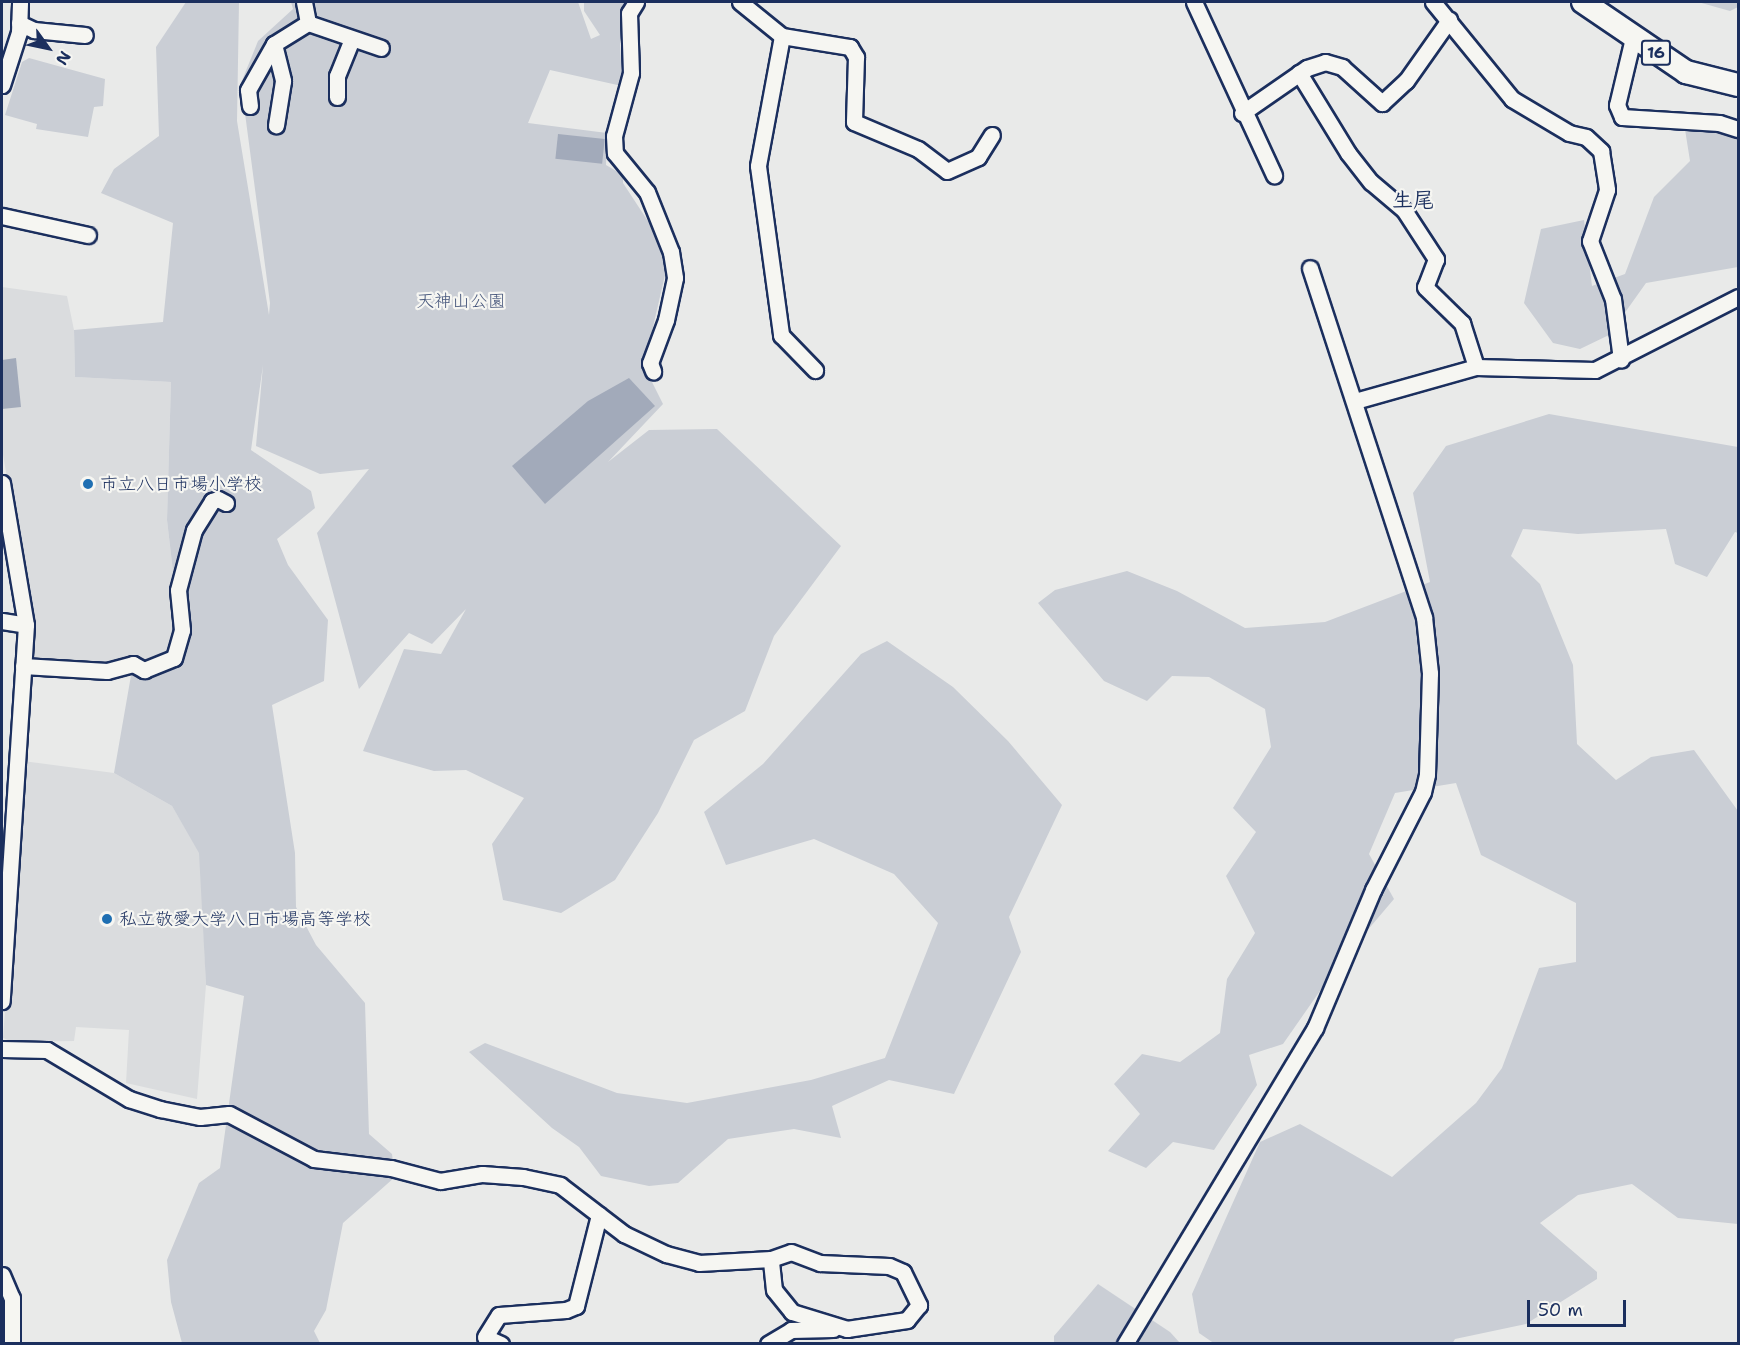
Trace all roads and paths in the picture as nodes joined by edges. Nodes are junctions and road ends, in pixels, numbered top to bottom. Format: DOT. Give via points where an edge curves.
graph roads {
  1 [pos="20,2"];
  2 [pos="304,2"];
  3 [pos="636,2"];
  4 [pos="740,2"];
  5 [pos="1194,2"];
  6 [pos="1433,2"];
  7 [pos="1583,2"];
  8 [pos="1449,20"];
  9 [pos="308,22"];
  10 [pos="19,23"];
  11 [pos="85,35"];
  12 [pos="782,36"];
  13 [pos="1633,38"];
  14 [pos="352,39"];
  15 [pos="274,44"];
  16 [pos="381,48"];
  17 [pos="1299,74"];
  18 [pos="2,85"];
  19 [pos="1738,85"];
  20 [pos="337,97"];
  21 [pos="249,106"];
  22 [pos="1242,113"];
  23 [pos="276,125"];
  24 [pos="1738,129"];
  25 [pos="992,135"];
  26 [pos="1274,175"];
  27 [pos="2,216"];
  28 [pos="87,235"];
  29 [pos="1310,268"];
  30 [pos="1738,297"];
  31 [pos="1621,359"];
  32 [pos="1476,368"];
  33 [pos="815,370"];
  34 [pos="653,371"];
  35 [pos="1355,401"];
  36 [pos="2,483"];
  37 [pos="226,503"];
  38 [pos="2,621"];
  39 [pos="26,625"];
  40 [pos="23,666"];
  41 [pos="7,828"];
  42 [pos="2,1001"];
  43 [pos="2,1049"];
  44 [pos="599,1215"];
  45 [pos="771,1259"];
  46 [pos="2,1275"];
  47 [pos="847,1329"];
  48 [pos="12,1344"];
  49 [pos="501,1344"];
  50 [pos="768,1344"];
  51 [pos="1125,1344"];
  1 -- 10 [label="street"];
  2 -- 9 [label="street"];
  3 -- 34 [label="street" via="629,13 629,84 614,136 615,153 646,192 671,252 675,278 666,320 650,363"];
  4 -- 12 [label="street"];
  5 -- 22 [label="street"];
  6 -- 8 [label="street"];
  7 -- 13 [label="main road, 16"];
  8 -- 17 [label="street" via="1407,81 1382,103 1334,63 1315,63"];
  8 -- 31 [label="street" via="1512,99 1569,133 1586,137 1601,151 1607,190 1590,241 1613,299"];
  9 -- 14 [label="street"];
  9 -- 15 [label="street"];
  10 -- 11 [label="street" via="34,30"];
  10 -- 18 [label="street"];
  12 -- 25 [label="street" via="850,47 856,57 854,122 918,150 947,171 978,157"];
  12 -- 33 [label="street" via="758,166 782,335"];
  13 -- 19 [label="main road, 16" via="1696,77"];
  13 -- 24 [label="street" via="1617,105 1622,117 1719,123"];
  14 -- 16 [label="street"];
  14 -- 20 [label="street" via="337,76"];
  15 -- 21 [label="street" via="248,90"];
  15 -- 23 [label="street" via="283,81"];
  17 -- 22 [label="street"];
  17 -- 32 [label="street" via="1348,153 1371,182 1404,210 1436,259 1425,286 1462,323"];
  22 -- 26 [label="street"];
  27 -- 28 [label="street"];
  29 -- 35 [label="street"];
  30 -- 31 [label="street"];
  31 -- 32 [label="street" via="1595,370"];
  32 -- 35 [label="street"];
  35 -- 51 [label="street" via="1424,617 1430,673 1423,792 1373,890 1315,1028"];
  36 -- 39 [label="street"];
  37 -- 40 [label="street" via="212,501 194,530 178,590 182,630 174,658 144,670 133,664 107,671"];
  38 -- 39 [label="street"];
  39 -- 40 [label="street"];
  40 -- 41 [label="street"];
  41 -- 42 [label="street"];
  43 -- 44 [label="street" via="47,1050 129,1099 160,1109 201,1117 229,1114 314,1159 391,1168 440,1181 482,1174 523,1177 560,1185"];
  44 -- 45 [label="street" via="624,1234 666,1254 699,1263"];
  44 -- 49 [label="street" via="576,1305 566,1310 499,1315 485,1337"];
  45 -- 47 [label="street" via="774,1290 792,1312"];
  45 -- 47 [label="street" via="791,1252 820,1263 889,1266 903,1272 919,1305 907,1320"];
  46 -- 48 [label="street" via="12,1298"];
  47 -- 50 [label="street" via="791,1330"];
}
